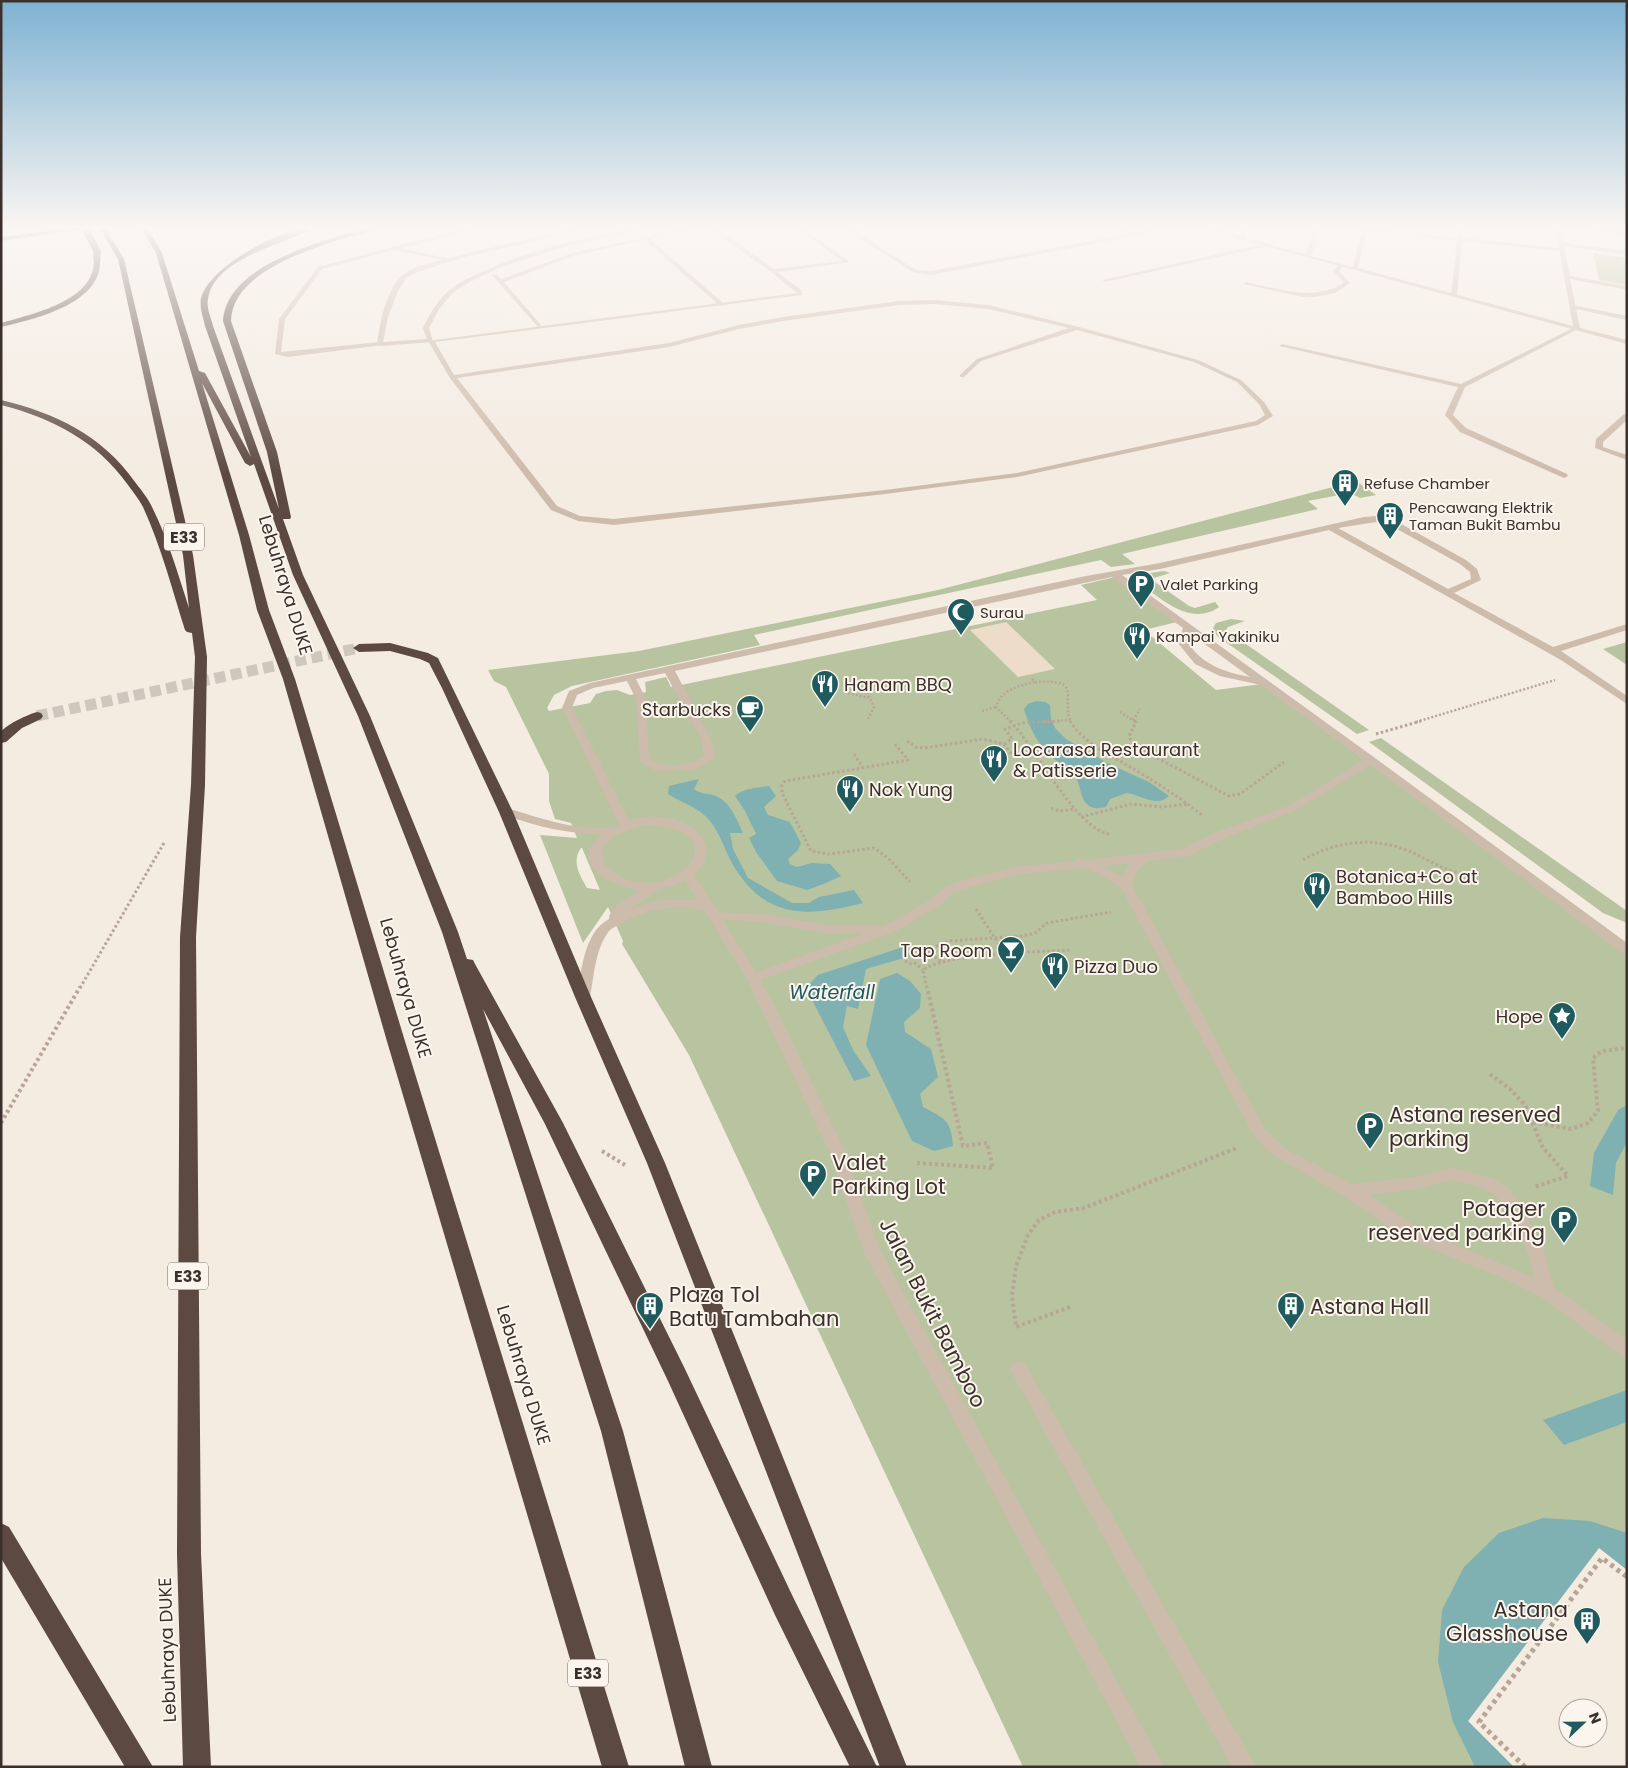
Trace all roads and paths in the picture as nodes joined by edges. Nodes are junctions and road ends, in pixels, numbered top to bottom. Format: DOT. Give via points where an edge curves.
graph roads {
  1 [pos="54,309"];
  2 [pos="133,309"];
  3 [pos="175,309"];
  4 [pos="205,309"];
  5 [pos="229,309"];
  6 [pos="290,309"];
  7 [pos="388,309"];
  8 [pos="436,309"];
  9 [pos="524,309"];
  10 [pos="691,309"];
  11 [pos="859,309"];
  12 [pos="994,309"];
  13 [pos="1504,309"];
  14 [pos="1573,309"];
  15 [pos="1580,309"];
  16 [pos="1627,318"];
  17 [pos="1,325"];
  18 [pos="539,326"];
  19 [pos="1077,328"];
  20 [pos="1577,328"];
  21 [pos="431,342"];
  22 [pos="1627,342"];
  23 [pos="380,344"];
  24 [pos="186,346"];
  25 [pos="1282,346"];
  26 [pos="962,376"];
  27 [pos="452,377"];
  28 [pos="1462,386"];
  29 [pos="1,402"];
  30 [pos="1627,416"];
  31 [pos="1627,458"];
  32 [pos="1564,476"];
  33 [pos="272,504"];
  34 [pos="1331,528"];
  35 [pos="1114,574"];
  36 [pos="298,575"];
  37 [pos="1446,593"];
  38 [pos="1188,628"];
  39 [pos="1627,628"];
  40 [pos="360,648"];
  41 [pos="1552,651"];
  42 [pos="201,657"];
  43 [pos="668,668"];
  44 [pos="1584,672"];
  45 [pos="630,677"];
  46 [pos="874,682"];
  47 [pos="1264,683"];
  48 [pos="848,693"];
  49 [pos="871,699"];
  50 [pos="1627,701"];
  51 [pos="1072,702"];
  52 [pos="1068,704"];
  53 [pos="996,708"];
  54 [pos="1140,709"];
  55 [pos="982,711"];
  56 [pos="1120,712"];
  57 [pos="37,716"];
  58 [pos="868,718"];
  59 [pos="1070,720"];
  60 [pos="1133,720"];
  61 [pos="1014,725"];
  62 [pos="1,739"];
  63 [pos="906,741"];
  64 [pos="1346,742"];
  65 [pos="895,744"];
  66 [pos="1004,744"];
  67 [pos="854,754"];
  68 [pos="1012,755"];
  69 [pos="1371,760"];
  70 [pos="1284,762"];
  71 [pos="863,768"];
  72 [pos="1188,804"];
  73 [pos="1052,808"];
  74 [pos="1076,809"];
  75 [pos="506,812"];
  76 [pos="1081,817"];
  77 [pos="1210,822"];
  78 [pos="625,825"];
  79 [pos="612,831"];
  80 [pos="169,835"];
  81 [pos="1112,835"];
  82 [pos="1144,857"];
  83 [pos="1303,860"];
  84 [pos="1080,862"];
  85 [pos="1513,866"];
  86 [pos="688,874"];
  87 [pos="910,882"];
  88 [pos="1126,885"];
  89 [pos="656,886"];
  90 [pos="1136,908"];
  91 [pos="711,911"];
  92 [pos="980,916"];
  93 [pos="604,928"];
  94 [pos="889,929"];
  95 [pos="450,932"];
  96 [pos="993,937"];
  97 [pos="1070,950"];
  98 [pos="1627,950"];
  99 [pos="1003,954"];
  100 [pos="941,960"];
  101 [pos="905,961"];
  102 [pos="1008,967"];
  103 [pos="923,970"];
  104 [pos="753,978"];
  105 [pos="583,997"];
  106 [pos="1627,1048"];
  107 [pos="1490,1074"];
  108 [pos="1533,1122"];
  109 [pos="1,1123"];
  110 [pos="554,1123"];
  111 [pos="1263,1138"];
  112 [pos="917,1163"];
  113 [pos="666,1190"];
  114 [pos="1350,1191"];
  115 [pos="1504,1196"];
  116 [pos="1547,1292"];
  117 [pos="1070,1307"];
  118 [pos="1627,1349"];
  119 [pos="1019,1369"];
  120 [pos="1,1535"];
  121 [pos="1627,1577"];
  122 [pos="140,1767"];
  123 [pos="197,1767"];
  124 [pos="616,1767"];
  125 [pos="699,1767"];
  126 [pos="864,1767"];
  127 [pos="894,1767"];
  128 [pos="1153,1767"];
  129 [pos="1245,1767"];
  130 [pos="1525,1767"];
  1 -- 17 [label="highway, bridge"];
  2 -- 42 [label="highway, Lebuhraya DUKE / E33" via="188,555"];
  3 -- 24 [label="highway, Lebuhraya DUKE / E33"];
  4 -- 33 [label="highway"];
  5 -- 36 [label="highway" via="229,330 272,452"];
  6 -- 23 [label="street" via="282,319 278,354 288,356"];
  7 -- 23 [label="street"];
  8 -- 21 [label="street" via="426,328"];
  9 -- 18 [label="street"];
  10 -- 18 [label="street"];
  11 -- 27 [label="street" via="739,327 669,345"];
  12 -- 19 [label="street"];
  13 -- 20 [label="street"];
  14 -- 20 [label="street"];
  15 -- 16 [label="street"];
  18 -- 21 [label="street"];
  19 -- 26 [label="street" via="979,360"];
  19 -- 27 [label="street" via="1196,361 1239,381 1262,403 1269,416 1258,423 1017,475 614,522 578,518 554,508"];
  20 -- 22 [label="street"];
  20 -- 28 [label="street"];
  21 -- 23 [label="street"];
  21 -- 27 [label="street"];
  24 -- 33 [label="highway"];
  24 -- 124 [label="highway, Lebuhraya DUKE / E33" via="244,535 263,610 292,688"];
  25 -- 28 [label="street"];
  28 -- 32 [label="street" via="1448,414 1463,430"];
  29 -- 42 [label="highway" via="63,423 100,446 126,474 147,506"];
  30 -- 31 [label="street" via="1599,441 1599,448"];
  33 -- 36 [label="highway"];
  34 -- 35 [label="street"];
  34 -- 37 [label="street"];
  34 -- 37 [label="street" via="1364,520 1390,522 1474,571 1476,580"];
  35 -- 38 [label="street"];
  35 -- 43 [label="street"];
  36 -- 95 [label="highway" via="364,716"];
  37 -- 41 [label="street"];
  38 -- 47 [label="street"];
  38 -- 47 [label="street" via="1183,643 1192,657 1211,668"];
  39 -- 41 [label="street"];
  40 -- 75 [label="highway" via="400,648 434,661"];
  41 -- 44 [label="street"];
  42 -- 123 [label="highway, Lebuhraya DUKE / E33" via="198,784 188,936 189,1554"];
  43 -- 45 [label="street"];
  43 -- 45 [label="street" via="706,739 710,758 694,767 656,768 644,759 641,699"];
  44 -- 50 [label="street"];
  44 -- 64 [label="path"];
  45 -- 78 [label="street" via="590,686 572,694 567,708"];
  46 -- 49 [label="path" via="866,691"];
  47 -- 64 [label="street"];
  48 -- 49 [label="path"];
  49 -- 58 [label="path" via="874,706"];
  51 -- 52 [label="path"];
  52 -- 53 [label="path" via="1069,695 1065,687 1055,681 1034,681 1013,687 1003,694 997,699"];
  52 -- 59 [label="path"];
  53 -- 55 [label="path"];
  53 -- 61 [label="path"];
  54 -- 60 [label="path"];
  56 -- 60 [label="path"];
  57 -- 62 [label="highway" via="27,719"];
  59 -- 61 [label="path"];
  59 -- 72 [label="path" via="1078,732 1092,743"];
  60 -- 70 [label="path" via="1136,722 1128,735 1134,745 1229,796 1244,792"];
  61 -- 66 [label="path" via="1005,729 1012,738"];
  61 -- 74 [label="path"];
  63 -- 66 [label="path" via="924,748 983,739"];
  64 -- 69 [label="street"];
  65 -- 71 [label="path" via="908,760"];
  66 -- 68 [label="path"];
  67 -- 71 [label="path"];
  69 -- 82 [label="street" via="1292,808 1221,834 1184,853"];
  69 -- 85 [label="street"];
  71 -- 87 [label="path" via="785,781 782,793 811,851 818,855 868,848 878,850"];
  72 -- 76 [label="path" via="1161,807 1131,804"];
  72 -- 77 [label="path"];
  73 -- 74 [label="path" via="1059,811"];
  74 -- 76 [label="path"];
  75 -- 79 [label="street" via="540,824 578,831"];
  75 -- 105 [label="highway"];
  76 -- 81 [label="path" via="1103,833"];
  78 -- 79 [label="street"];
  78 -- 86 [label="street" via="640,821 671,823 695,835 701,855"];
  79 -- 89 [label="street" via="597,849 595,859 598,868 621,884"];
  80 -- 109 [label="path"];
  82 -- 84 [label="street"];
  82 -- 88 [label="street" via="1133,865"];
  83 -- 85 [label="path" via="1335,846 1375,842 1399,847 1448,869 1473,875"];
  84 -- 88 [label="street"];
  84 -- 94 [label="street" via="1014,871 961,885 948,890 936,902"];
  85 -- 98 [label="street"];
  86 -- 89 [label="street" via="674,882"];
  86 -- 91 [label="street, Jalan Bukit Bamboo"];
  88 -- 90 [label="street"];
  89 -- 93 [label="street" via="622,908"];
  90 -- 96 [label="path" via="1047,923 1035,933 1022,936"];
  90 -- 111 [label="street"];
  91 -- 93 [label="street" via="691,902 672,901 648,906"];
  91 -- 94 [label="street" via="831,930"];
  91 -- 104 [label="street, Jalan Bukit Bamboo"];
  92 -- 96 [label="path"];
  93 -- 105 [label="street" via="590,959"];
  94 -- 104 [label="street"];
  95 -- 110 [label="highway"];
  95 -- 125 [label="highway" via="612,1431"];
  96 -- 99 [label="path"];
  96 -- 100 [label="path" via="938,944 929,953"];
  97 -- 99 [label="path"];
  99 -- 100 [label="path"];
  99 -- 102 [label="path"];
  100 -- 103 [label="path"];
  101 -- 103 [label="path" via="915,963"];
  103 -- 112 [label="path" via="963,1146 987,1143 993,1168"];
  104 -- 128 [label="street, Jalan Bukit Bamboo" via="836,1149 871,1250"];
  105 -- 113 [label="highway"];
  106 -- 108 [label="path" via="1602,1051 1593,1058 1598,1111 1588,1123 1571,1128"];
  107 -- 108 [label="path" via="1520,1100"];
  108 -- 115 [label="path" via="1543,1148 1568,1176"];
  110 -- 113 [label="path"];
  110 -- 126 [label="highway"];
  111 -- 114 [label="street" via="1281,1153"];
  111 -- 117 [label="path" via="1084,1208 1058,1211 1038,1221 1023,1243 1017,1268 1012,1296 1016,1328"];
  113 -- 127 [label="highway"];
  114 -- 115 [label="street" via="1415,1184 1452,1174 1487,1183"];
  114 -- 116 [label="street" via="1414,1236 1509,1273"];
  115 -- 116 [label="street" via="1517,1213 1536,1250"];
  116 -- 118 [label="street"];
  119 -- 129 [label="street"];
  120 -- 122 [label="highway"];
  121 -- 130 [label="path" via="1602,1558 1479,1722"];
}
